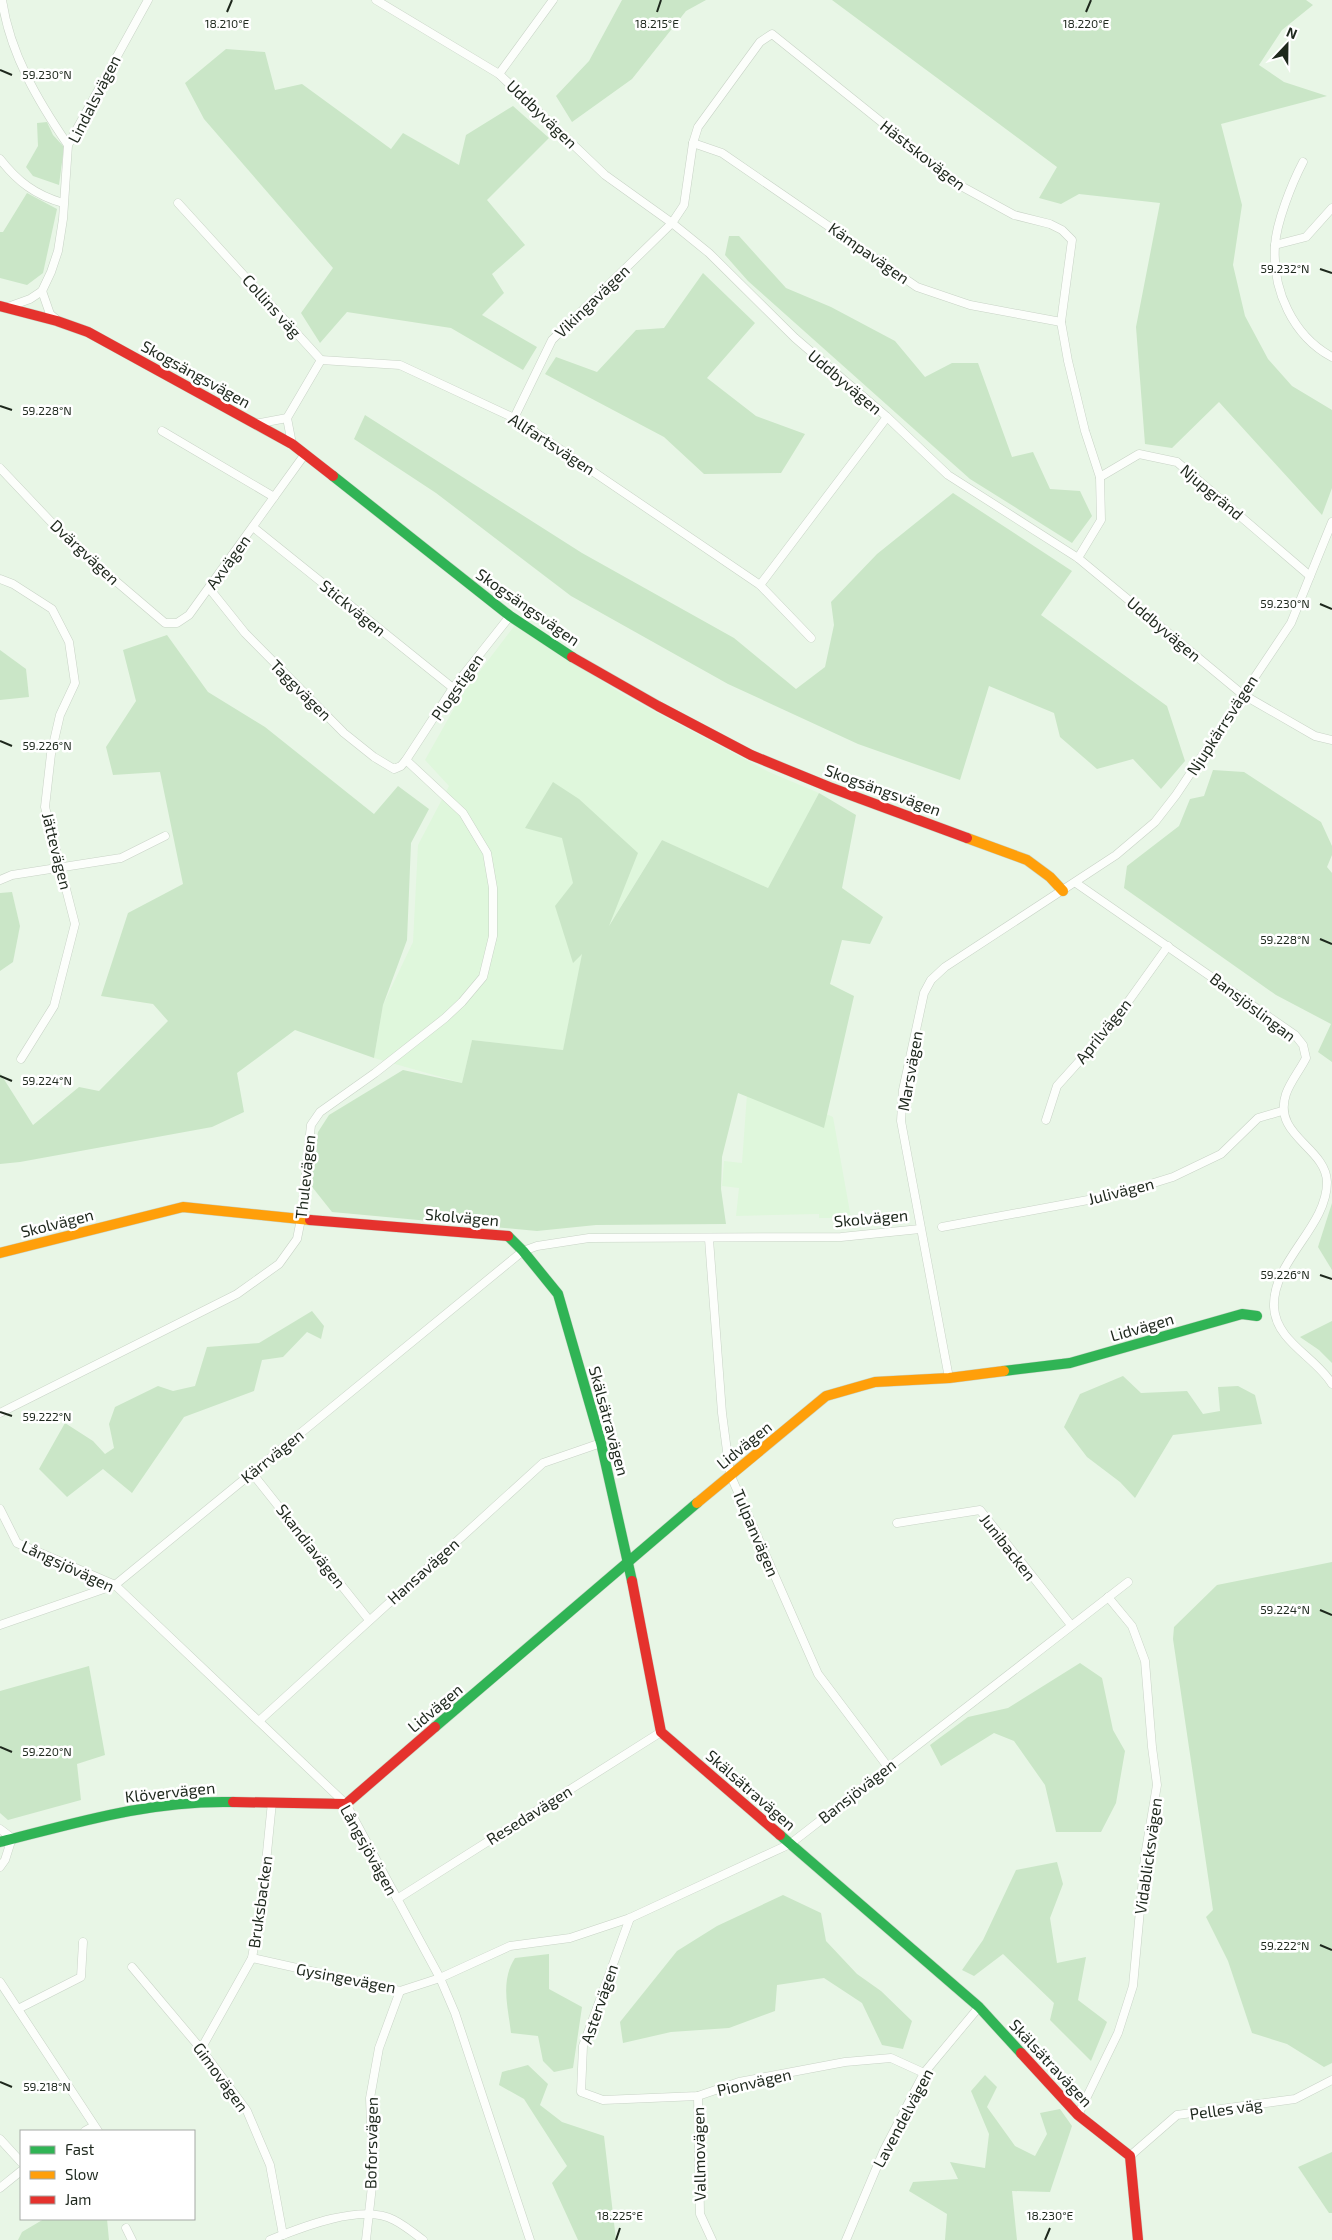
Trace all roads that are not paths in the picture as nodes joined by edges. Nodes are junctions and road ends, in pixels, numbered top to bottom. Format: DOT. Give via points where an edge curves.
graph roads {
  1 [pos="2,0"];
  2 [pos="148,0"];
  3 [pos="376,0"];
  4 [pos="553,0"];
  5 [pos="499,74"];
  6 [pos="694,143"];
  7 [pos="68,145"];
  8 [pos="0,159"];
  9 [pos="1303,162"];
  10 [pos="63,202"];
  11 [pos="178,203"];
  12 [pos="1332,208"];
  13 [pos="672,223"];
  14 [pos="1275,245"];
  15 [pos="42,291"];
  16 [pos="2,307"];
  17 [pos="58,321"];
  18 [pos="1061,322"];
  19 [pos="1332,357"];
  20 [pos="320,360"];
  21 [pos="887,417"];
  22 [pos="287,418"];
  23 [pos="514,418"];
  24 [pos="255,424"];
  25 [pos="162,431"];
  26 [pos="292,444"];
  27 [pos="305,454"];
  28 [pos="0,468"];
  29 [pos="1100,477"];
  30 [pos="274,497"];
  31 [pos="1332,522"];
  32 [pos="253,527"];
  33 [pos="1078,558"];
  34 [pos="1310,576"];
  35 [pos="0,579"];
  36 [pos="760,585"];
  37 [pos="209,588"];
  38 [pos="510,616"];
  39 [pos="177,623"];
  40 [pos="811,638"];
  41 [pos="453,688"];
  42 [pos="1242,694"];
  43 [pos="1332,740"];
  44 [pos="406,760"];
  45 [pos="164,836"];
  46 [pos="61,868"];
  47 [pos="0,880"];
  48 [pos="1076,883"];
  49 [pos="1063,891"];
  50 [pos="1168,946"];
  51 [pos="21,1059"];
  52 [pos="1282,1112"];
  53 [pos="1046,1120"];
  54 [pos="302,1219"];
  55 [pos="942,1227"];
  56 [pos="920,1229"];
  57 [pos="709,1239"];
  58 [pos="523,1251"];
  59 [pos="0,1253"];
  60 [pos="1257,1316"];
  61 [pos="949,1378"];
  62 [pos="1332,1384"];
  63 [pos="0,1413"];
  64 [pos="602,1443"];
  65 [pos="252,1473"];
  66 [pos="730,1474"];
  67 [pos="0,1509"];
  68 [pos="898,1523"];
  69 [pos="628,1563"];
  70 [pos="1128,1582"];
  71 [pos="115,1585"];
  72 [pos="1108,1597"];
  73 [pos="369,1620"];
  74 [pos="0,1624"];
  75 [pos="1071,1625"];
  76 [pos="259,1721"];
  77 [pos="661,1732"];
  78 [pos="888,1767"];
  79 [pos="272,1802"];
  80 [pos="346,1804"];
  81 [pos="0,1829"];
  82 [pos="12,1838"];
  83 [pos="0,1842"];
  84 [pos="790,1844"];
  85 [pos="0,1867"];
  86 [pos="397,1899"];
  87 [pos="630,1918"];
  88 [pos="83,1942"];
  89 [pos="252,1958"];
  90 [pos="132,1967"];
  91 [pos="440,1978"];
  92 [pos="0,1982"];
  93 [pos="400,1991"];
  94 [pos="979,2007"];
  95 [pos="18,2009"];
  96 [pos="201,2049"];
  97 [pos="924,2073"];
  98 [pos="1332,2080"];
  99 [pos="582,2092"];
  100 [pos="698,2096"];
  101 [pos="1078,2115"];
  102 [pos="96,2128"];
  103 [pos="0,2139"];
  104 [pos="1130,2156"];
  105 [pos="20,2161"];
  106 [pos="20,2172"];
  107 [pos="0,2188"];
  108 [pos="368,2213"];
  109 [pos="126,2228"];
  110 [pos="283,2235"];
  111 [pos="132,2240"];
  112 [pos="270,2240"];
  113 [pos="366,2240"];
  114 [pos="423,2240"];
  115 [pos="530,2240"];
  116 [pos="712,2240"];
  117 [pos="846,2240"];
  118 [pos="1138,2240"];
  1 -- 7 [label="street" via="22,67 45,111"];
  2 -- 7 [label="street, Lindalsvägen"];
  3 -- 5 [label="street, Uddbyvägen"];
  4 -- 5 [label="street"];
  5 -- 13 [label="street, Uddbyvägen" via="605,175"];
  6 -- 13 [label="street, Hästskovägen" via="684,205"];
  6 -- 18 [label="street, Kämpavägen" via="722,153 917,287 970,304"];
  6 -- 18 [label="street, Hästskovägen" via="698,127 760,42 772,34 961,186 1014,215 1062,230 1072,240"];
  7 -- 10 [label="street, Lindalsvägen"];
  8 -- 10 [label="street" via="14,177 34,192"];
  9 -- 14 [label="street" via="1291,185"];
  10 -- 15 [label="street, Lindalsvägen" via="58,251"];
  11 -- 20 [label="street, Collins väg"];
  12 -- 14 [label="street" via="1306,237"];
  13 -- 21 [label="street, Uddbyvägen" via="709,253 795,338"];
  13 -- 23 [label="street, Vikingavägen" via="552,340"];
  14 -- 19 [label="street" via="1276,282 1290,315 1301,332 1320,351"];
  15 -- 16 [label="street" via="30,299"];
  15 -- 17 [label="street" via="50,314"];
  16 -- 17 [label="street, Skogsängsvägen"];
  17 -- 24 [label="street, Skogsängsvägen" via="88,332"];
  18 -- 29 [label="street, Hästskovägen" via="1085,431"];
  20 -- 22 [label="street"];
  20 -- 23 [label="street, Allfartsvägen" via="400,365"];
  21 -- 33 [label="street, Uddbyvägen" via="948,475"];
  21 -- 36 [label="street"];
  22 -- 24 [label="street"];
  22 -- 26 [label="street"];
  23 -- 36 [label="street, Allfartsvägen"];
  24 -- 26 [label="street, Skogsängsvägen"];
  25 -- 30 [label="street"];
  26 -- 27 [label="street, Skogsängsvägen"];
  27 -- 30 [label="street, Axvägen"];
  27 -- 38 [label="street, Skogsängsvägen"];
  28 -- 39 [label="street, Dvärgvägen" via="71,543 165,623"];
  29 -- 33 [label="street, Hästskovägen" via="1101,520"];
  29 -- 34 [label="street, Njupgränd" via="1139,454 1177,462"];
  30 -- 32 [label="street, Axvägen"];
  31 -- 34 [label="street, Njupkärrsvägen"];
  32 -- 37 [label="street, Axvägen"];
  32 -- 41 [label="street, Stickvägen"];
  33 -- 42 [label="street, Uddbyvägen"];
  34 -- 42 [label="street, Njupkärrsvägen" via="1290,623"];
  35 -- 46 [label="street, Jättevägen" via="52,609 69,642 74,683 60,715 51,754 45,807"];
  36 -- 40 [label="street, Allfartsvägen"];
  37 -- 39 [label="street, Axvägen" via="189,615"];
  37 -- 44 [label="street, Taggvägen" via="245,633 344,733 394,769"];
  38 -- 41 [label="street, Plogstigen"];
  38 -- 49 [label="street, Skogsängsvägen" via="572,657 751,755 1027,860"];
  41 -- 44 [label="street, Plogstigen"];
  42 -- 43 [label="street, Uddbyvägen" via="1315,736"];
  42 -- 48 [label="street, Njupkärrsvägen" via="1156,822"];
  44 -- 54 [label="street, Thulevägen" via="462,813 486,853 494,908 489,958 483,977 450,1012 375,1073 320,1112 311,1125"];
  45 -- 46 [label="street" via="121,858"];
  46 -- 47 [label="street" via="12,875"];
  46 -- 51 [label="street, Jättevägen" via="75,924 54,1006"];
  48 -- 49 [label="street, Njupkärrsvägen"];
  48 -- 50 [label="street, Bansjöslingan"];
  49 -- 56 [label="street, Marsvägen" via="945,967 931,980 924,993 903,1090 901,1121"];
  50 -- 52 [label="street, Bansjöslingan" via="1295,1035 1303,1045 1306,1058 1286,1094"];
  50 -- 53 [label="street, Aprilvägen" via="1110,1027 1057,1086"];
  52 -- 55 [label="street, Julivägen" via="1258,1118 1220,1154 1173,1177 1115,1195"];
  52 -- 62 [label="street" via="1290,1128 1318,1158 1327,1181 1324,1201 1288,1262 1274,1308 1283,1334 1321,1369"];
  54 -- 58 [label="street, Skolvägen" via="508,1236"];
  54 -- 59 [label="street, Skolvägen" via="183,1207"];
  54 -- 63 [label="street, Thulevägen" via="297,1239 279,1264 237,1294"];
  56 -- 57 [label="street, Skolvägen" via="842,1237"];
  56 -- 61 [label="street, Marsvägen"];
  57 -- 58 [label="street, Skolvägen" via="589,1238"];
  57 -- 66 [label="street, Tulpanvägen" via="722,1413"];
  58 -- 64 [label="street, Skälsätravägen" via="558,1294"];
  58 -- 65 [label="street, Kärrvägen"];
  60 -- 61 [label="street, Lidvägen" via="1242,1314 1070,1363"];
  61 -- 66 [label="street, Lidvägen" via="875,1382 826,1396"];
  64 -- 69 [label="street, Skälsätravägen"];
  64 -- 73 [label="street, Hansavägen" via="543,1463"];
  65 -- 71 [label="street, Kärrvägen"];
  65 -- 73 [label="street, Skandiavägen"];
  66 -- 69 [label="street, Lidvägen"];
  66 -- 78 [label="street, Tulpanvägen" via="818,1674"];
  67 -- 71 [label="street, Långsjövägen" via="17,1543"];
  68 -- 75 [label="street, Junibacken" via="980,1510"];
  69 -- 77 [label="street, Skälsätravägen"];
  69 -- 80 [label="street, Lidvägen"];
  70 -- 72 [label="street, Bansjövägen"];
  71 -- 74 [label="street, Kärrvägen"];
  71 -- 76 [label="street, Långsjövägen"];
  72 -- 75 [label="street, Bansjövägen"];
  72 -- 101 [label="street, Vidablicksvägen" via="1132,1626 1145,1661 1158,1786 1145,1856 1133,1986 1118,2033"];
  73 -- 76 [label="street, Hansavägen"];
  75 -- 78 [label="street, Bansjövägen"];
  76 -- 80 [label="street, Långsjövägen"];
  77 -- 84 [label="street, Skälsätravägen"];
  77 -- 86 [label="street, Resedavägen"];
  78 -- 84 [label="street, Bansjövägen"];
  79 -- 80 [label="street, Klövervägen"];
  79 -- 82 [label="street, Klövervägen" via="200,1801 126,1810"];
  79 -- 89 [label="street, Bruksbacken" via="263,1893"];
  80 -- 86 [label="street, Långsjövägen"];
  81 -- 82 [label="street"];
  82 -- 83 [label="street, Klövervägen"];
  82 -- 85 [label="street"];
  84 -- 87 [label="street, Bansjövägen"];
  84 -- 94 [label="street, Skälsätravägen"];
  86 -- 91 [label="street, Långsjövägen"];
  87 -- 91 [label="street, Bansjövägen" via="570,1938 510,1946"];
  87 -- 99 [label="street, Astervägen" via="583,2046"];
  88 -- 95 [label="street" via="81,1977"];
  89 -- 93 [label="street, Gysingevägen"];
  89 -- 96 [label="street, Bruksbacken"];
  90 -- 96 [label="street, Gimovägen"];
  91 -- 93 [label="street, Gysingevägen"];
  91 -- 115 [label="street, Långsjövägen"];
  92 -- 95 [label="street"];
  93 -- 108 [label="street, Boforsvägen" via="379,2048 370,2098 373,2177"];
  94 -- 97 [label="street, Lavendelvägen"];
  94 -- 101 [label="street, Skälsätravägen"];
  95 -- 102 [label="street"];
  96 -- 110 [label="street, Gimovägen" via="247,2111 270,2166"];
  97 -- 100 [label="street, Pionvägen" via="891,2058 845,2062 739,2082"];
  97 -- 117 [label="street, Lavendelvägen" via="884,2150"];
  98 -- 104 [label="street, Pelles väg" via="1295,2099 1177,2116"];
  99 -- 100 [label="street, Pionvägen" via="603,2100"];
  100 -- 116 [label="street, Vallmovägen" via="700,2214"];
  101 -- 104 [label="street, Skälsätravägen"];
  103 -- 105 [label="street"];
  104 -- 118 [label="street"];
  106 -- 107 [label="street"];
  108 -- 110 [label="street" via="352,2214"];
  108 -- 113 [label="street, Boforsvägen"];
  108 -- 114 [label="street" via="393,2219"];
  109 -- 111 [label="street"];
  110 -- 112 [label="street"];
}
